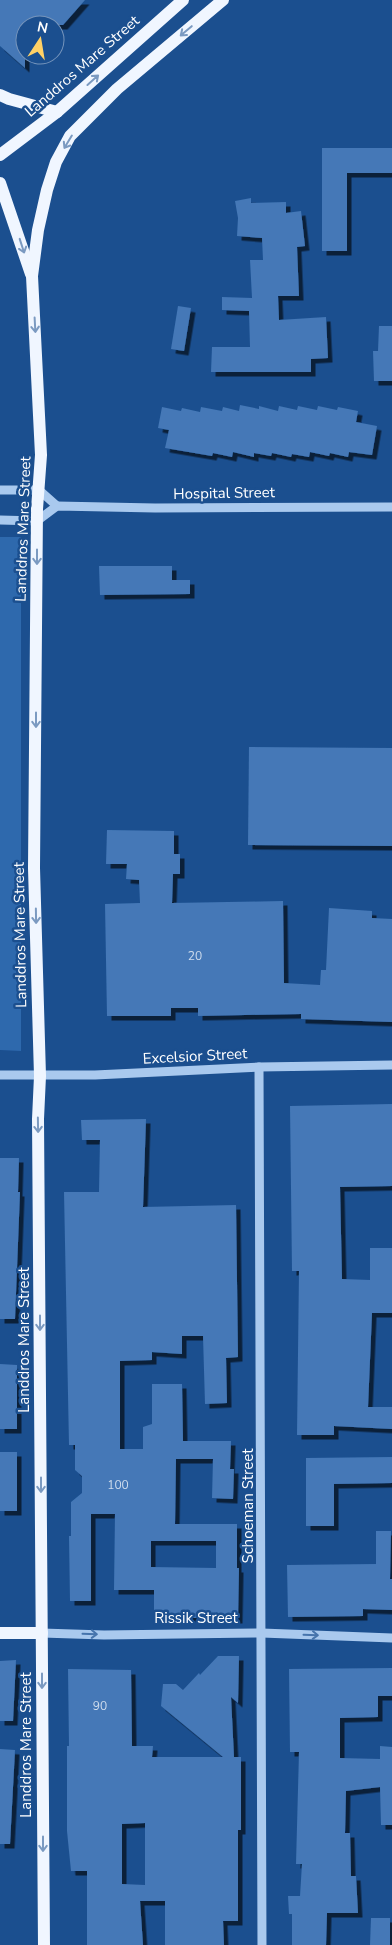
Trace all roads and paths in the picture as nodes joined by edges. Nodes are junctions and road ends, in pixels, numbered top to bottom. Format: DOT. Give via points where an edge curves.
graph roads {
  1 [pos="183,0"];
  2 [pos="223,0"];
  3 [pos="0,94"];
  4 [pos="56,112"];
  5 [pos="0,154"];
  6 [pos="0,183"];
  7 [pos="0,211"];
  8 [pos="12,216"];
  9 [pos="32,276"];
  10 [pos="0,490"];
  11 [pos="39,490"];
  12 [pos="57,506"];
  13 [pos="392,506"];
  14 [pos="0,520"];
  15 [pos="37,521"];
  16 [pos="392,1065"];
  17 [pos="259,1067"];
  18 [pos="0,1075"];
  19 [pos="40,1076"];
  20 [pos="0,1633"];
  21 [pos="42,1633"];
  22 [pos="262,1633"];
  23 [pos="392,1638"];
  24 [pos="44,1945"];
  25 [pos="262,1945"];
  4 -- 1 [label="main road, Landdros Mare Street, one-way"];
  2 -- 9 [label="main road, Landdros Mare Street, one-way" via="117,89 70,136 46,190"];
  3 -- 4 [label="main road"];
  4 -- 5 [label="main road, Landdros Mare Street"];
  6 -- 8 [label="main road"];
  7 -- 8 [label="main road"];
  8 -- 9 [label="main road, one-way"];
  9 -- 11 [label="main road, Landdros Mare Street, one-way" via="41,455"];
  10 -- 11 [label="street"];
  11 -- 12 [label="street"];
  11 -- 15 [label="main road, Landdros Mare Street"];
  12 -- 13 [label="street, Hospital Street"];
  12 -- 15 [label="street"];
  14 -- 15 [label="street"];
  15 -- 19 [label="main road, Landdros Mare Street, one-way" via="34,868"];
  16 -- 17 [label="street, Excelsior Street"];
  17 -- 19 [label="street, Excelsior Street"];
  17 -- 22 [label="street, Schoeman Street"];
  18 -- 19 [label="street, Excelsior Street"];
  19 -- 21 [label="main road, Landdros Mare Street, one-way"];
  20 -- 21 [label="main road, Rissik Street"];
  21 -- 22 [label="street, Rissik Street, one-way"];
  21 -- 24 [label="main road, Landdros Mare Street, one-way"];
  22 -- 23 [label="street, Rissik Street, one-way"];
  22 -- 25 [label="street, Schoeman Street"];
}
